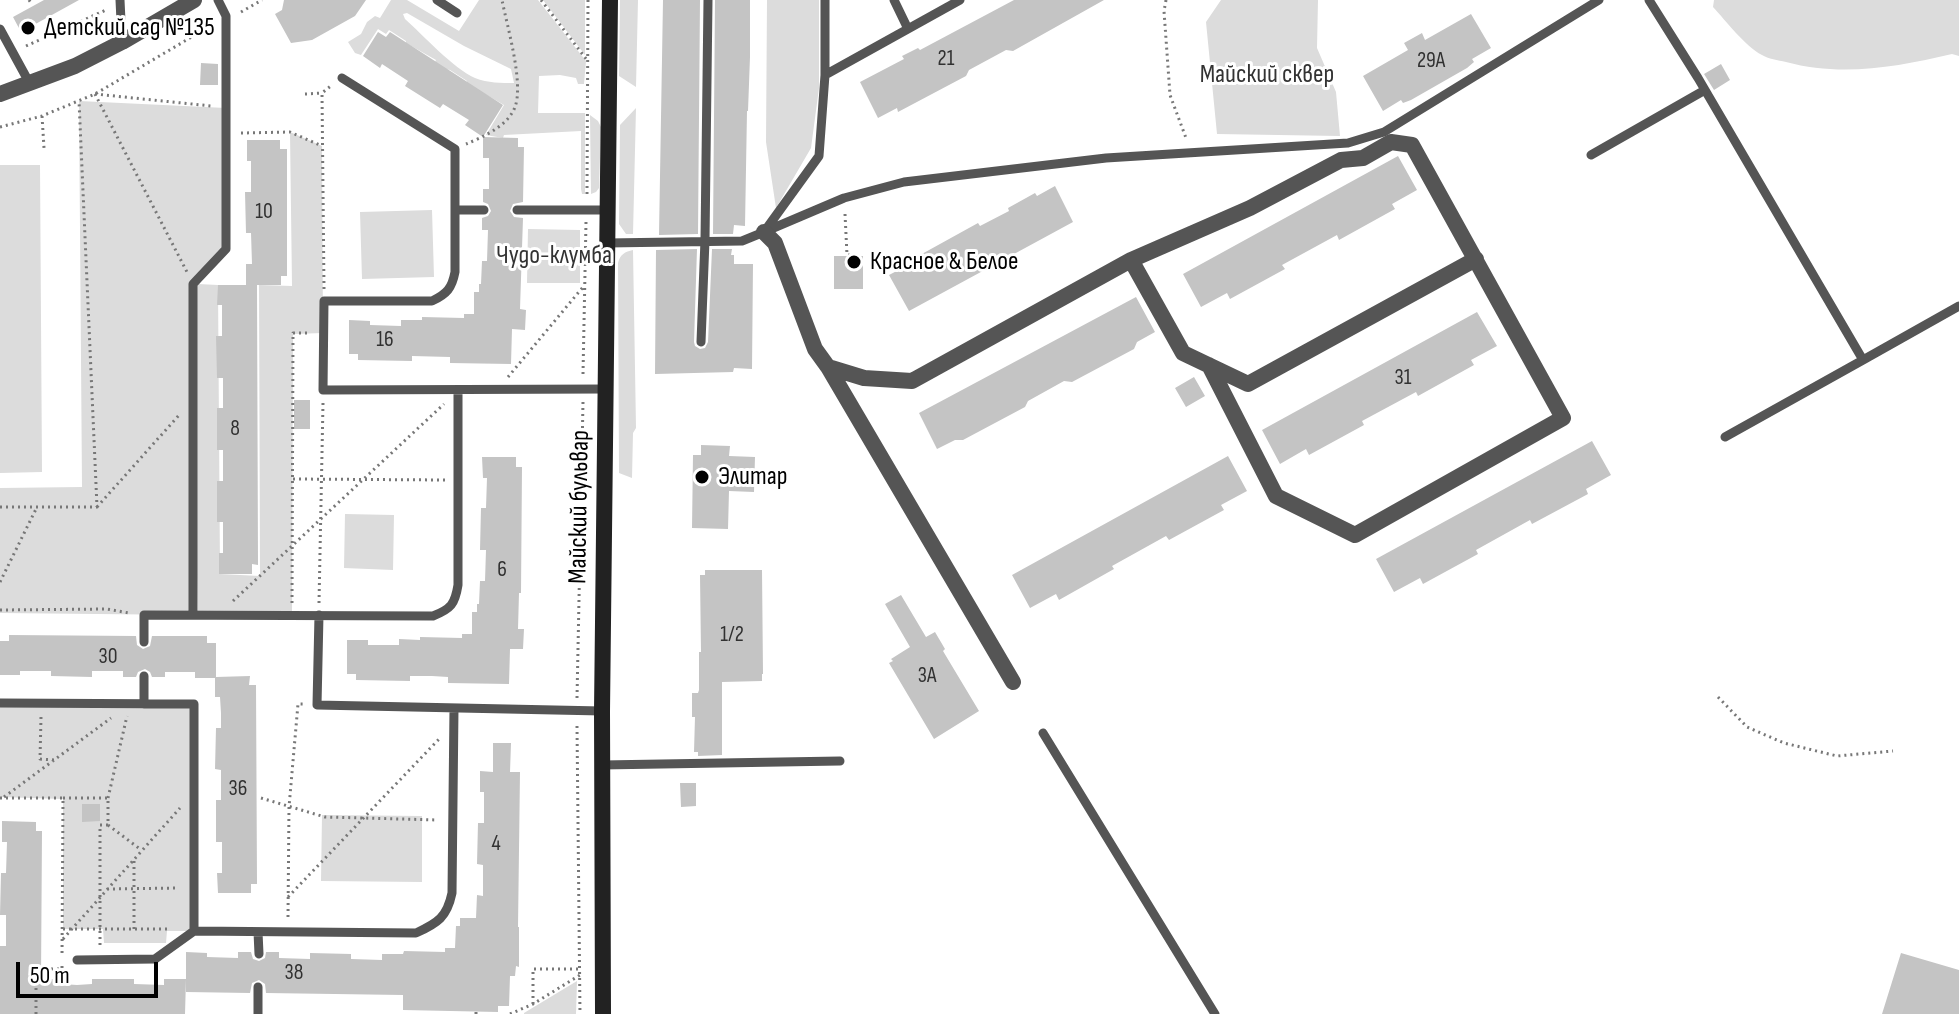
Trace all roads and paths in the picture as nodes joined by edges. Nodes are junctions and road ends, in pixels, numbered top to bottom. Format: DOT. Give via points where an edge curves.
graph roads {
  1 [pos="105,0"];
  2 [pos="120,0"];
  3 [pos="194,0"];
  4 [pos="218,0"];
  5 [pos="262,0"];
  6 [pos="437,0"];
  7 [pos="502,0"];
  8 [pos="541,0"];
  9 [pos="588,0"];
  10 [pos="610,0"];
  11 [pos="708,0"];
  12 [pos="825,0"];
  13 [pos="894,0"];
  14 [pos="960,0"];
  15 [pos="1166,0"];
  16 [pos="1599,0"];
  17 [pos="1649,0"];
  18 [pos="457,13"];
  19 [pos="226,16"];
  20 [pos="0,29"];
  21 [pos="908,29"];
  22 [pos="122,42"];
  23 [pos="12,51"];
  24 [pos="587,60"];
  25 [pos="825,75"];
  26 [pos="342,78"];
  27 [pos="30,84"];
  28 [pos="1705,90"];
  29 [pos="322,93"];
  30 [pos="0,94"];
  31 [pos="95,94"];
  32 [pos="305,94"];
  33 [pos="79,101"];
  34 [pos="226,108"];
  35 [pos="42,116"];
  36 [pos="0,127"];
  37 [pos="226,133"];
  38 [pos="322,146"];
  39 [pos="44,148"];
  40 [pos="455,149"];
  41 [pos="1192,153"];
  42 [pos="1591,155"];
  43 [pos="844,198"];
  44 [pos="455,210"];
  45 [pos="484,210"];
  46 [pos="517,210"];
  47 [pos="587,210"];
  48 [pos="607,210"];
  49 [pos="764,232"];
  50 [pos="705,240"];
  51 [pos="607,243"];
  52 [pos="856,256"];
  53 [pos="1476,259"];
  54 [pos="1131,260"];
  55 [pos="193,284"];
  56 [pos="584,286"];
  57 [pos="324,301"];
  58 [pos="1959,306"];
  59 [pos="323,333"];
  60 [pos="701,342"];
  61 [pos="1863,360"];
  62 [pos="1209,365"];
  63 [pos="828,367"];
  64 [pos="498,389"];
  65 [pos="583,389"];
  66 [pos="606,389"];
  67 [pos="323,390"];
  68 [pos="458,391"];
  69 [pos="193,399"];
  70 [pos="1725,437"];
  71 [pos="293,479"];
  72 [pos="323,480"];
  73 [pos="363,480"];
  74 [pos="458,480"];
  75 [pos="0,507"];
  76 [pos="37,507"];
  77 [pos="97,507"];
  78 [pos="322,517"];
  79 [pos="292,545"];
  80 [pos="0,582"];
  81 [pos="0,610"];
  82 [pos="144,615"];
  83 [pos="193,615"];
  84 [pos="218,615"];
  85 [pos="292,615"];
  86 [pos="319,615"];
  87 [pos="144,642"];
  88 [pos="144,676"];
  89 [pos="1013,682"];
  90 [pos="1718,697"];
  91 [pos="0,703"];
  92 [pos="41,703"];
  93 [pos="130,704"];
  94 [pos="144,704"];
  95 [pos="317,705"];
  96 [pos="454,708"];
  97 [pos="577,711"];
  98 [pos="602,711"];
  99 [pos="454,723"];
  100 [pos="1043,733"];
  101 [pos="1893,751"];
  102 [pos="54,760"];
  103 [pos="840,761"];
  104 [pos="602,765"];
  105 [pos="194,792"];
  106 [pos="1,798"];
  107 [pos="63,798"];
  108 [pos="108,798"];
  109 [pos="261,798"];
  110 [pos="289,807"];
  111 [pos="363,818"];
  112 [pos="453,820"];
  113 [pos="108,825"];
  114 [pos="142,850"];
  115 [pos="134,859"];
  116 [pos="194,888"];
  117 [pos="107,889"];
  118 [pos="134,889"];
  119 [pos="100,897"];
  120 [pos="288,897"];
  121 [pos="63,929"];
  122 [pos="71,929"];
  123 [pos="100,929"];
  124 [pos="134,929"];
  125 [pos="194,930"];
  126 [pos="258,932"];
  127 [pos="288,932"];
  128 [pos="63,939"];
  129 [pos="259,954"];
  130 [pos="101,959"];
  131 [pos="77,960"];
  132 [pos="581,969"];
  133 [pos="581,975"];
  134 [pos="258,987"];
  135 [pos="533,1004"];
  136 [pos="36,1014"];
  137 [pos="258,1014"];
  138 [pos="510,1014"];
  139 [pos="580,1014"];
  140 [pos="603,1014"];
  141 [pos="1215,1014"];
  1 -- 23 [label="path" via="106,11"];
  2 -- 22 [label="lane"];
  3 -- 22 [label="street"];
  4 -- 19 [label="lane"];
  5 -- 19 [label="path"];
  6 -- 18 [label="lane"];
  7 -- 40 [label="path" via="518,86 515,108 486,135"];
  8 -- 24 [label="path"];
  9 -- 24 [label="path"];
  10 -- 48 [label="main road, Майский бульвар"];
  11 -- 50 [label="lane"];
  12 -- 25 [label="lane"];
  13 -- 21 [label="lane"];
  14 -- 21 [label="lane"];
  15 -- 41 [label="path" via="1170,95"];
  16 -- 41 [label="lane" via="1384,132 1348,143"];
  17 -- 28 [label="lane"];
  19 -- 31 [label="path"];
  19 -- 34 [label="lane"];
  20 -- 23 [label="lane"];
  21 -- 25 [label="lane"];
  22 -- 27 [label="street"];
  23 -- 27 [label="lane"];
  24 -- 47 [label="path"];
  25 -- 49 [label="lane" via="819,156"];
  26 -- 29 [label="path"];
  26 -- 40 [label="lane"];
  27 -- 30 [label="street"];
  28 -- 42 [label="lane"];
  28 -- 61 [label="lane"];
  29 -- 32 [label="path"];
  29 -- 38 [label="path"];
  31 -- 33 [label="path"];
  31 -- 34 [label="path"];
  31 -- 55 [label="path"];
  33 -- 35 [label="path"];
  33 -- 77 [label="path"];
  34 -- 37 [label="lane"];
  35 -- 36 [label="path"];
  35 -- 39 [label="path"];
  37 -- 38 [label="path" via="290,132"];
  37 -- 55 [label="lane" via="226,249"];
  38 -- 57 [label="path"];
  40 -- 44 [label="lane"];
  41 -- 43 [label="lane" via="904,182"];
  43 -- 49 [label="lane"];
  43 -- 52 [label="path" via="847,255"];
  44 -- 45 [label="lane"];
  44 -- 57 [label="lane" via="455,272 444,295 432,301"];
  46 -- 47 [label="lane"];
  47 -- 48 [label="lane"];
  47 -- 56 [label="path"];
  48 -- 51 [label="main road, Майский бульвар"];
  49 -- 50 [label="lane" via="742,241"];
  49 -- 63 [label="street" via="775,243 815,349"];
  50 -- 51 [label="lane"];
  50 -- 60 [label="lane"];
  51 -- 66 [label="main road, Майский бульвар"];
  53 -- 54 [label="street" via="1412,145 1391,142 1363,158 1341,160 1250,208"];
  53 -- 62 [label="street" via="1248,384"];
  53 -- 62 [label="street" via="1563,418 1355,535 1276,496"];
  54 -- 62 [label="street" via="1183,353"];
  54 -- 63 [label="street" via="912,381 864,378"];
  55 -- 69 [label="lane"];
  56 -- 64 [label="path"];
  56 -- 65 [label="path"];
  57 -- 59 [label="lane"];
  58 -- 61 [label="lane"];
  59 -- 67 [label="lane"];
  59 -- 71 [label="path" via="293,333"];
  61 -- 70 [label="lane"];
  63 -- 89 [label="street"];
  64 -- 65 [label="lane"];
  64 -- 68 [label="lane"];
  65 -- 66 [label="lane"];
  65 -- 97 [label="path"];
  66 -- 98 [label="main road, Майский бульвар"];
  67 -- 68 [label="lane"];
  67 -- 72 [label="path"];
  68 -- 73 [label="path"];
  68 -- 74 [label="lane"];
  69 -- 77 [label="path"];
  69 -- 83 [label="lane"];
  71 -- 72 [label="path"];
  71 -- 79 [label="path"];
  72 -- 73 [label="path"];
  72 -- 78 [label="path"];
  73 -- 74 [label="path"];
  73 -- 78 [label="path"];
  74 -- 86 [label="lane" via="458,585 456,599 446,611 433,616"];
  75 -- 76 [label="path"];
  76 -- 77 [label="path"];
  76 -- 80 [label="path"];
  78 -- 79 [label="path"];
  78 -- 86 [label="path"];
  79 -- 84 [label="path"];
  79 -- 85 [label="path"];
  81 -- 82 [label="path" via="107,609"];
  82 -- 83 [label="lane"];
  82 -- 87 [label="lane"];
  83 -- 84 [label="lane"];
  84 -- 85 [label="lane"];
  85 -- 86 [label="lane"];
  86 -- 95 [label="lane"];
  88 -- 94 [label="lane"];
  90 -- 101 [label="path" via="1747,727 1784,743 1837,756"];
  91 -- 92 [label="lane"];
  92 -- 93 [label="lane"];
  92 -- 102 [label="path" via="40,759"];
  93 -- 94 [label="lane"];
  93 -- 102 [label="path"];
  93 -- 108 [label="path"];
  94 -- 105 [label="lane" via="194,704"];
  95 -- 96 [label="lane"];
  95 -- 110 [label="path" via="298,704"];
  96 -- 97 [label="lane"];
  96 -- 99 [label="lane"];
  97 -- 98 [label="lane"];
  97 -- 132 [label="path"];
  98 -- 104 [label="main road, Майский бульвар"];
  99 -- 111 [label="path"];
  99 -- 112 [label="lane"];
  100 -- 141 [label="lane"];
  102 -- 106 [label="path"];
  103 -- 104 [label="lane"];
  104 -- 140 [label="main road, Майский бульвар"];
  105 -- 114 [label="path"];
  105 -- 116 [label="lane"];
  106 -- 107 [label="path"];
  107 -- 108 [label="path"];
  107 -- 121 [label="path"];
  108 -- 113 [label="path"];
  109 -- 110 [label="path"];
  110 -- 111 [label="path" via="325,817"];
  110 -- 120 [label="path"];
  111 -- 112 [label="path"];
  111 -- 120 [label="path"];
  112 -- 127 [label="lane" via="452,893 436,924 416,933"];
  113 -- 114 [label="path"];
  113 -- 119 [label="path" via="100,825"];
  114 -- 115 [label="path"];
  115 -- 117 [label="path"];
  115 -- 118 [label="path"];
  116 -- 118 [label="path"];
  116 -- 125 [label="lane"];
  117 -- 118 [label="path"];
  117 -- 119 [label="path"];
  118 -- 124 [label="path"];
  119 -- 122 [label="path"];
  119 -- 123 [label="path"];
  120 -- 127 [label="path"];
  121 -- 122 [label="path"];
  121 -- 128 [label="path"];
  122 -- 123 [label="path"];
  122 -- 128 [label="path"];
  123 -- 124 [label="path"];
  123 -- 130 [label="path"];
  124 -- 125 [label="path"];
  125 -- 126 [label="lane"];
  125 -- 130 [label="lane" via="155,959"];
  126 -- 127 [label="lane"];
  126 -- 129 [label="lane"];
  128 -- 136 [label="path" via="62,969 36,969"];
  130 -- 131 [label="lane"];
  132 -- 133 [label="path"];
  132 -- 135 [label="path" via="533,969"];
  133 -- 135 [label="path"];
  133 -- 139 [label="path"];
  134 -- 137 [label="lane"];
  135 -- 138 [label="path"];
}
